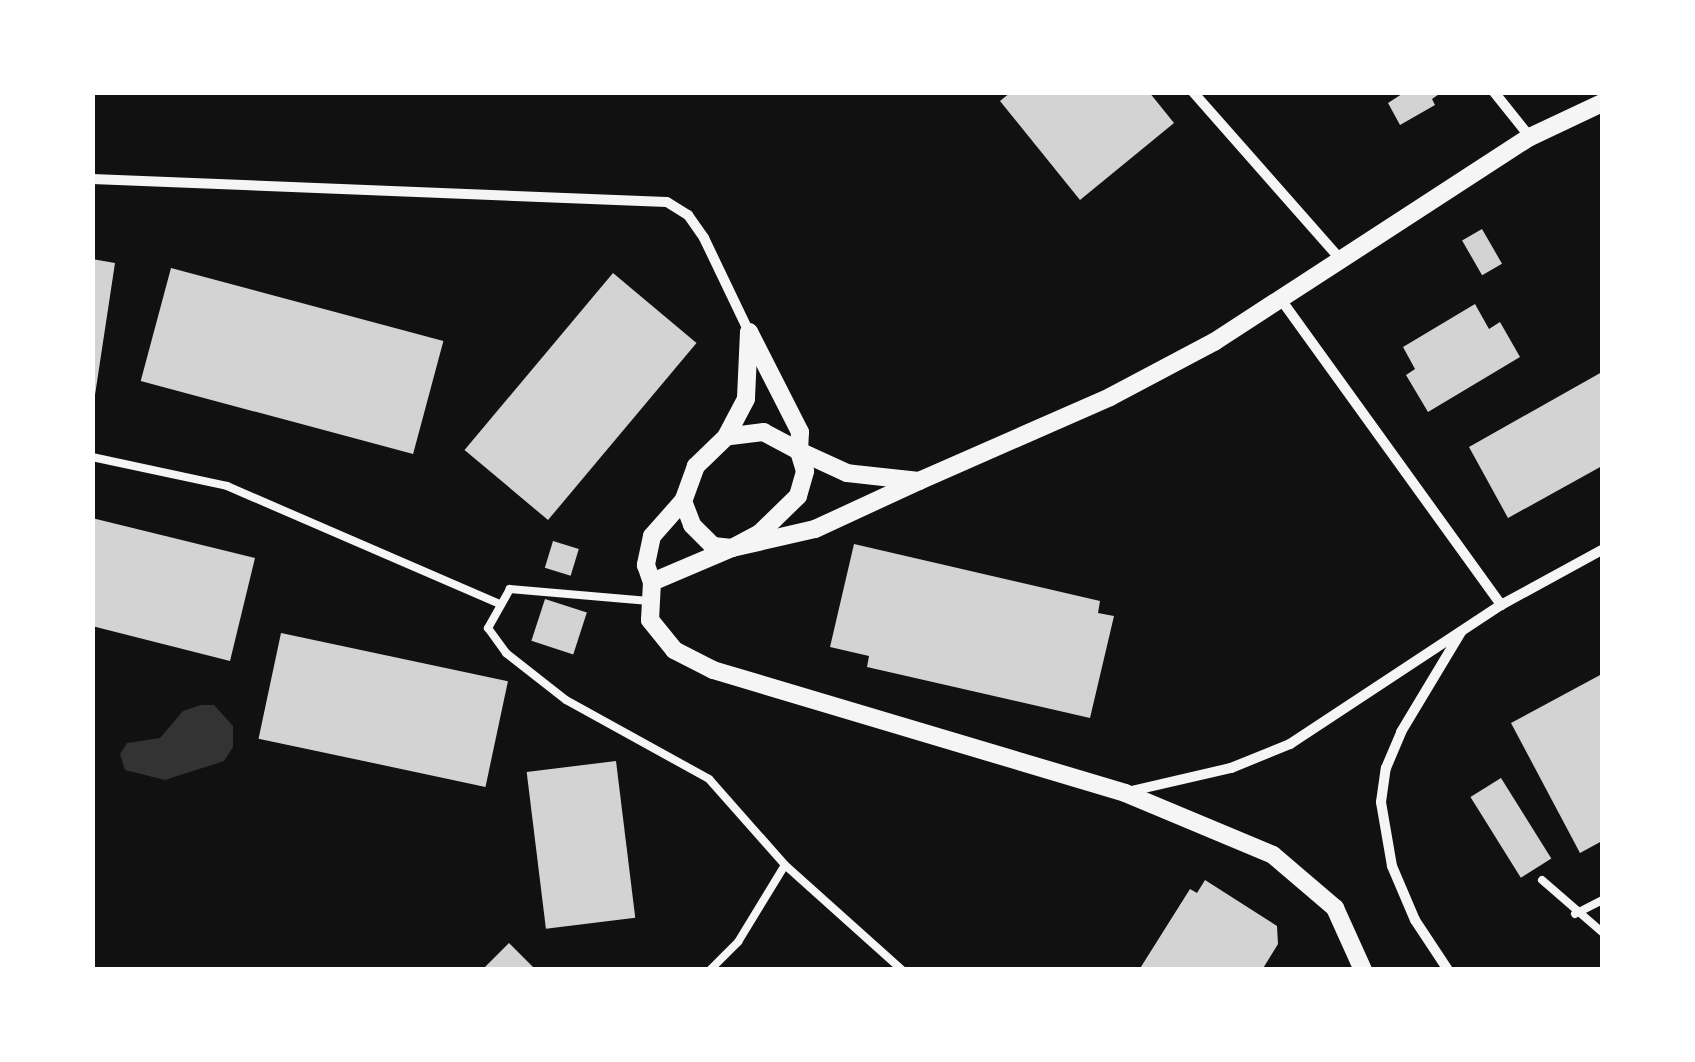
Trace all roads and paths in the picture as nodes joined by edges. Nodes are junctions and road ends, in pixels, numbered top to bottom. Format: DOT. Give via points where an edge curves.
graph roads {
  1 [pos="1193,92"];
  2 [pos="1494,92"];
  3 [pos="1602,103"];
  4 [pos="1530,137"];
  5 [pos="92,179"];
  6 [pos="1342,261"];
  7 [pos="1282,301"];
  8 [pos="748,332"];
  9 [pos="726,437"];
  10 [pos="799,451"];
  11 [pos="92,457"];
  12 [pos="920,481"];
  13 [pos="682,501"];
  14 [pos="732,548"];
  15 [pos="1602,550"];
  16 [pos="650,591"];
  17 [pos="498,604"];
  18 [pos="1501,605"];
  19 [pos="1462,631"];
  20 [pos="1125,793"];
  21 [pos="785,865"];
  22 [pos="1542,880"];
  23 [pos="1602,900"];
  24 [pos="1575,914"];
  25 [pos="1602,932"];
  26 [pos="710,970"];
  27 [pos="902,970"];
  28 [pos="1363,970"];
  29 [pos="1448,970"];
  1 -- 6 [label="street"];
  2 -- 4 [label="street"];
  3 -- 4 [label="street"];
  4 -- 6 [label="street"];
  5 -- 8 [label="street" via="667,202 688,215 704,238"];
  6 -- 7 [label="street"];
  7 -- 12 [label="street" via="1110,397"];
  7 -- 18 [label="street"];
  8 -- 9 [label="street" via="752,374"];
  8 -- 10 [label="street" via="800,432"];
  9 -- 10 [label="street" via="764,432"];
  9 -- 13 [label="street" via="696,466"];
  10 -- 12 [label="street" via="847,473"];
  10 -- 14 [label="street" via="805,471 798,496 760,533"];
  11 -- 17 [label="lane" via="227,486"];
  12 -- 14 [label="street" via="814,529"];
  13 -- 14 [label="street" via="692,525 713,546"];
  13 -- 16 [label="street" via="652,536"];
  14 -- 16 [label="street"];
  15 -- 18 [label="street"];
  16 -- 17 [label="lane" via="510,588"];
  16 -- 20 [label="street" via="650,620 674,650 714,670"];
  17 -- 21 [label="lane" via="488,628 506,653 566,700 709,778"];
  18 -- 19 [label="street"];
  19 -- 20 [label="street" via="1330,722 1262,758"];
  19 -- 29 [label="street" via="1402,732 1381,802 1392,866 1415,920"];
  20 -- 28 [label="street" via="1274,855 1334,908"];
  21 -- 26 [label="lane" via="738,942"];
  21 -- 27 [label="lane"];
  22 -- 24 [label="lane"];
  23 -- 24 [label="lane"];
  24 -- 25 [label="lane"];
}
